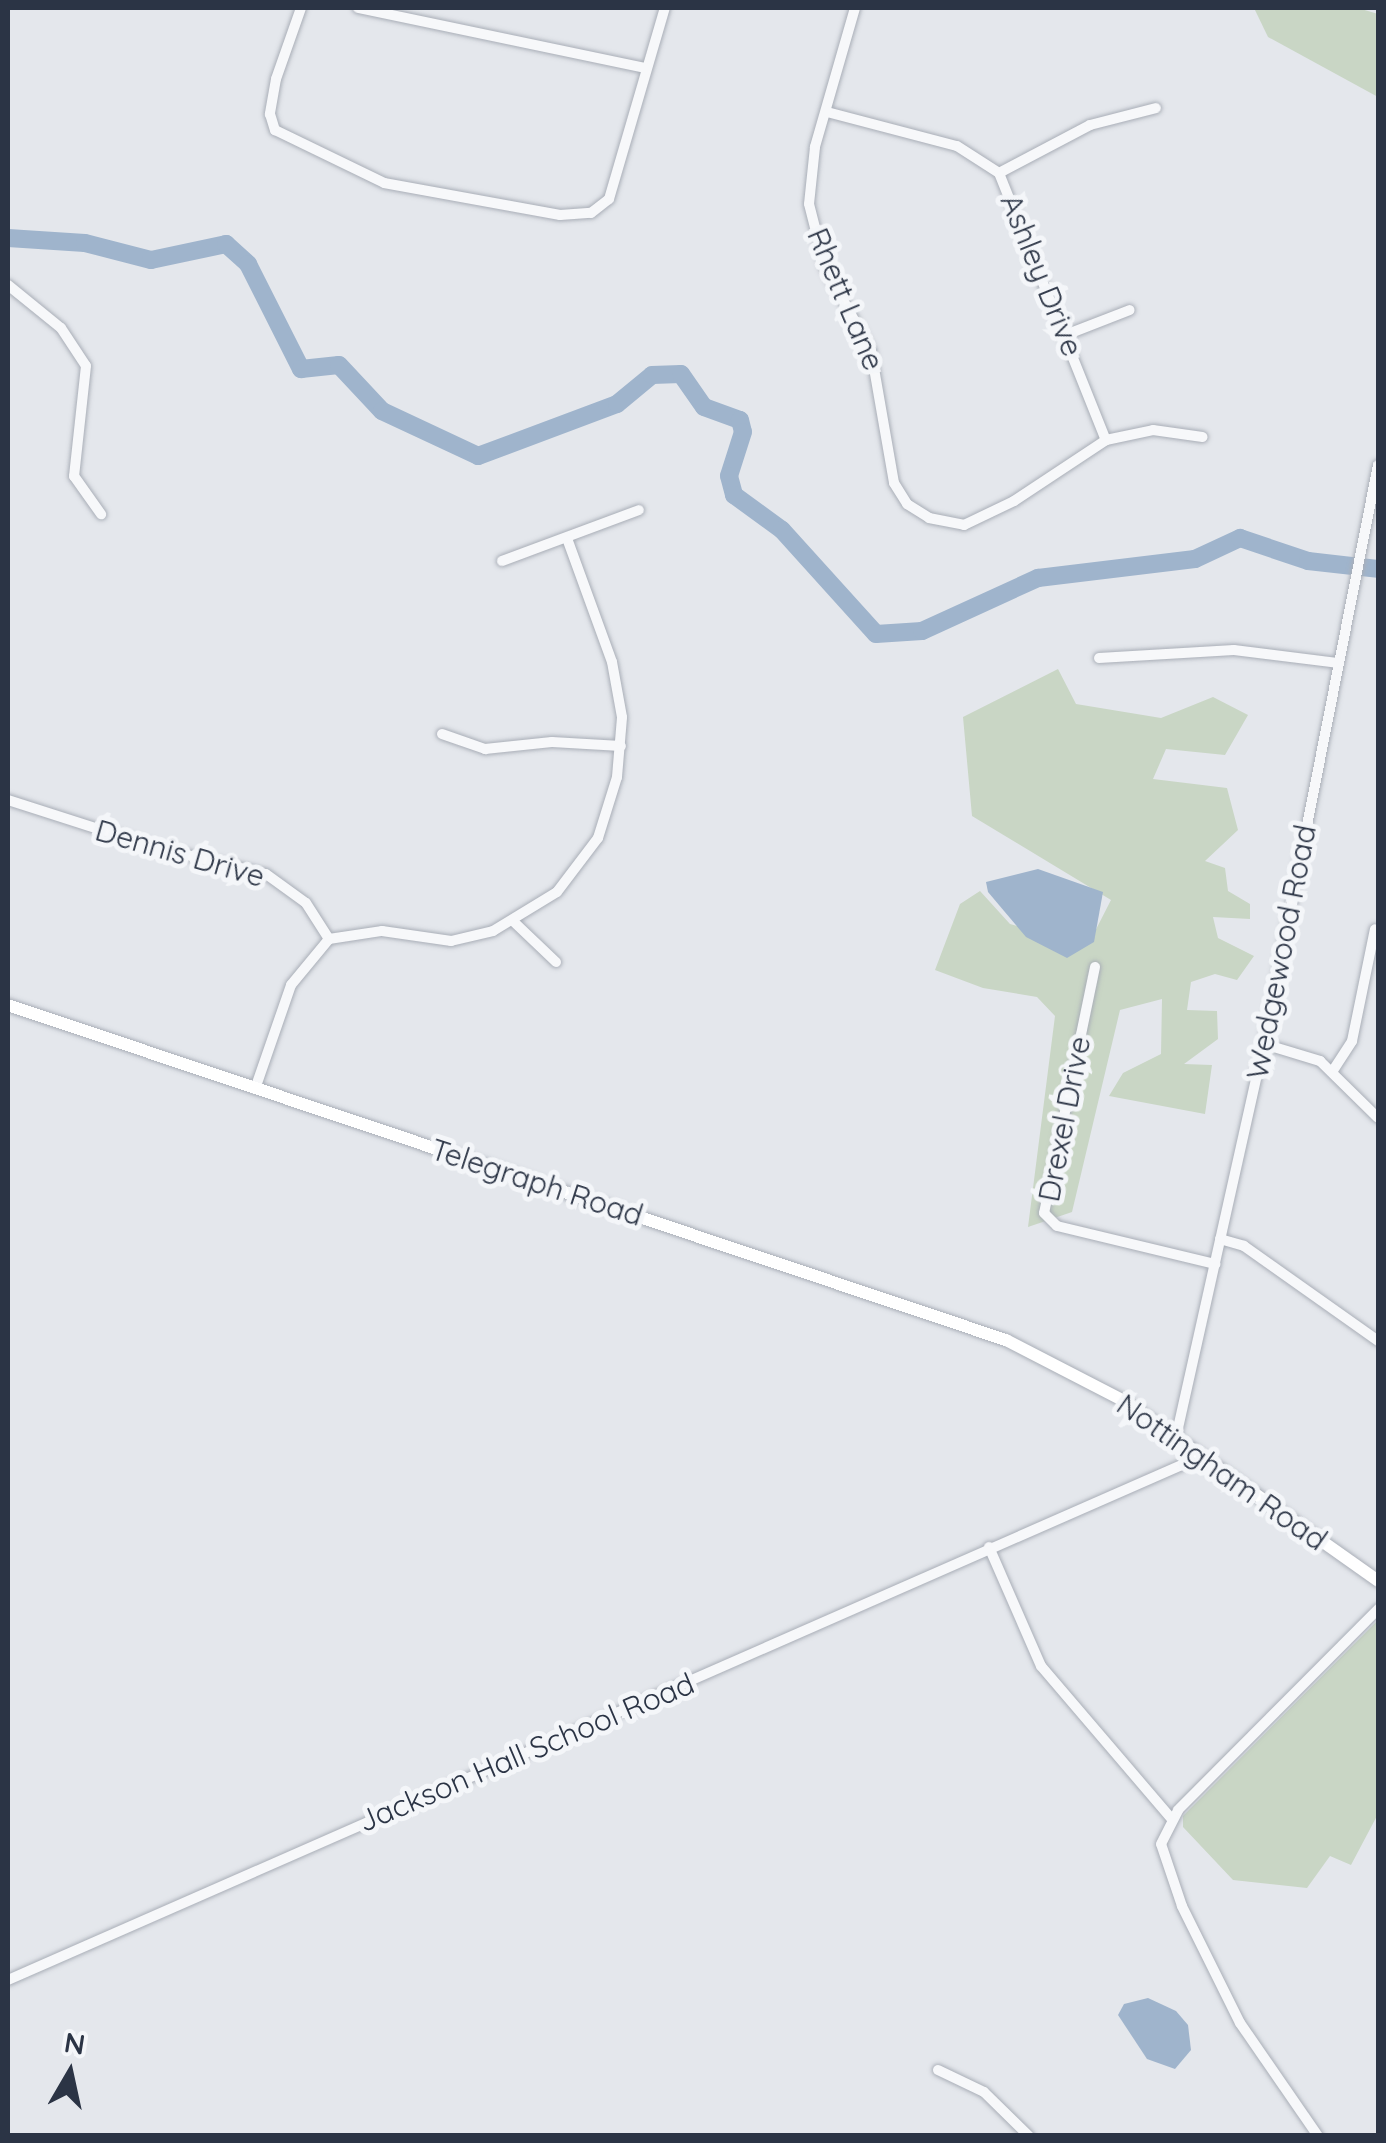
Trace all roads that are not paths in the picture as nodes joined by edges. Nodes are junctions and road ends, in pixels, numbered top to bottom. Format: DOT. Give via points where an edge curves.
graph roads {
  1 [pos="301,8"];
  2 [pos="358,8"];
  3 [pos="665,8"];
  4 [pos="855,8"];
  5 [pos="646,68"];
  6 [pos="1156,108"];
  7 [pos="827,112"];
  8 [pos="999,173"];
  9 [pos="8,285"];
  10 [pos="1130,310"];
  11 [pos="1068,334"];
  12 [pos="1204,436"];
  13 [pos="1106,440"];
  14 [pos="1378,466"];
  15 [pos="1376,490"];
  16 [pos="639,510"];
  17 [pos="101,514"];
  18 [pos="568,541"];
  19 [pos="502,561"];
  20 [pos="1099,658"];
  21 [pos="1339,663"];
  22 [pos="442,734"];
  23 [pos="621,746"];
  24 [pos="8,800"];
  25 [pos="514,922"];
  26 [pos="1375,929"];
  27 [pos="329,940"];
  28 [pos="556,962"];
  29 [pos="1095,967"];
  30 [pos="8,1005"];
  31 [pos="1264,1044"];
  32 [pos="1332,1072"];
  33 [pos="256,1089"];
  34 [pos="1378,1118"];
  35 [pos="1220,1239"];
  36 [pos="1214,1264"];
  37 [pos="1378,1341"];
  38 [pos="1063,1366"];
  39 [pos="1176,1438"];
  40 [pos="1193,1449"];
  41 [pos="989,1547"];
  42 [pos="1378,1581"];
  43 [pos="1378,1609"];
  44 [pos="1171,1818"];
  45 [pos="8,1980"];
  46 [pos="938,2070"];
  47 [pos="1029,2136"];
  48 [pos="1318,2136"];
  1 -- 5 [label="street" via="280,64 270,122 289,139 401,188 560,215 591,213 609,199"];
  2 -- 5 [label="street"];
  3 -- 5 [label="street"];
  4 -- 7 [label="street, Rhett Lane"];
  6 -- 8 [label="street" via="1090,125"];
  7 -- 8 [label="street, Ashley Drive" via="958,146"];
  7 -- 13 [label="street, Rhett Lane" via="810,184 811,220 825,267 871,351 894,483 907,504 942,522 972,523"];
  8 -- 11 [label="street, Ashley Drive"];
  9 -- 17 [label="street" via="61,328 86,366 74,476"];
  10 -- 11 [label="street"];
  11 -- 13 [label="street, Ashley Drive"];
  12 -- 13 [label="street, Rhett Lane" via="1153,430"];
  14 -- 15 [label="street, Wedgewood Road"];
  15 -- 21 [label="street, Wedgewood Road"];
  16 -- 18 [label="street"];
  18 -- 19 [label="street"];
  18 -- 23 [label="street" via="612,662"];
  20 -- 21 [label="street" via="1234,650"];
  21 -- 31 [label="street, Wedgewood Road"];
  22 -- 23 [label="street" via="485,749 552,742"];
  23 -- 25 [label="street" via="611,802 590,851 557,892"];
  24 -- 27 [label="street, Dennis Drive" via="266,874 306,903"];
  25 -- 27 [label="street" via="451,941 362,931"];
  25 -- 28 [label="street"];
  26 -- 32 [label="street" via="1352,1041"];
  27 -- 33 [label="street" via="291,984"];
  29 -- 36 [label="street, Drexel Drive" via="1044,1213 1057,1226"];
  30 -- 33 [label="main road, Telegraph Road"];
  31 -- 32 [label="street" via="1310,1055"];
  31 -- 35 [label="street, Wedgewood Road"];
  32 -- 34 [label="street"];
  33 -- 38 [label="main road, Telegraph Road" via="912,1305"];
  35 -- 36 [label="street, Wedgewood Road"];
  35 -- 37 [label="street" via="1244,1246"];
  36 -- 39 [label="street, Wedgewood Road"];
  38 -- 39 [label="main road, Nottingham Road"];
  39 -- 40 [label="main road, Nottingham Road"];
  40 -- 41 [label="street, Jackson Hall School Road" via="1182,1465"];
  40 -- 42 [label="main road, Nottingham Road"];
  41 -- 44 [label="street" via="1041,1666"];
  41 -- 45 [label="street, Jackson Hall School Road"];
  43 -- 44 [label="street"];
  44 -- 48 [label="street" via="1162,1850 1182,1906 1246,2032"];
  46 -- 47 [label="street" via="984,2092"];
}
